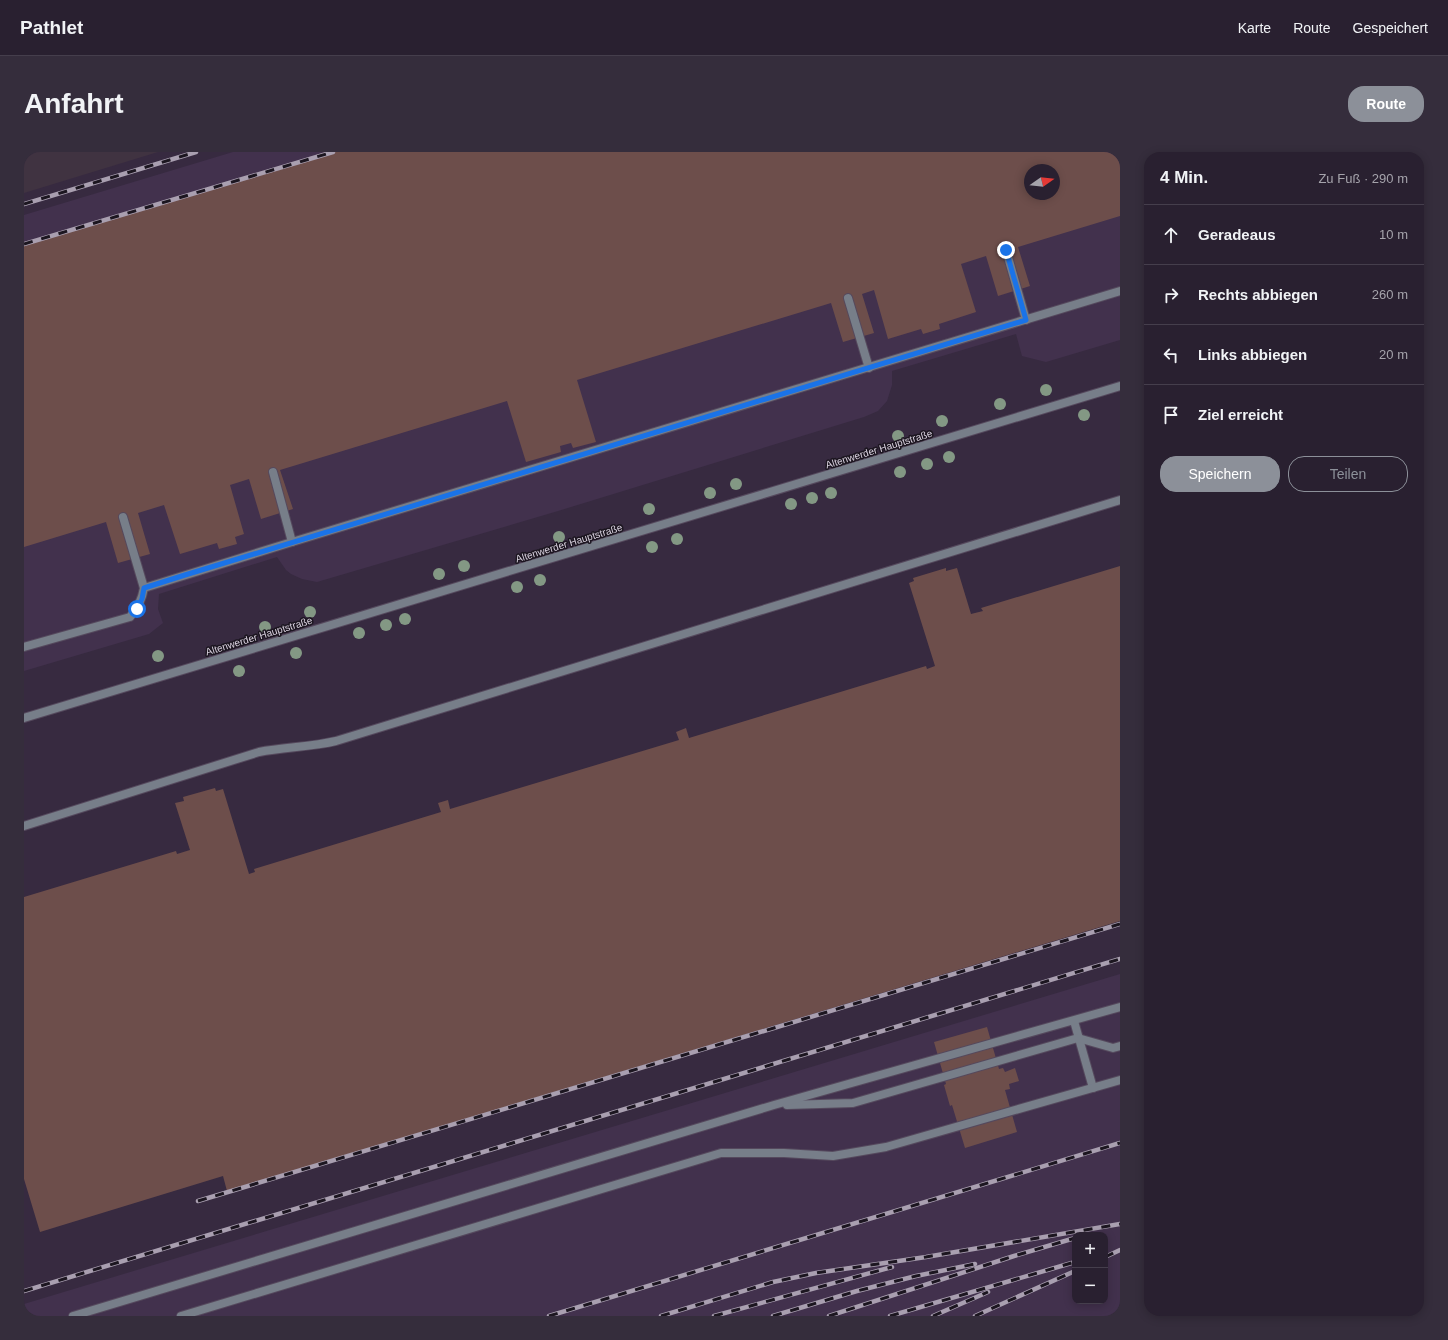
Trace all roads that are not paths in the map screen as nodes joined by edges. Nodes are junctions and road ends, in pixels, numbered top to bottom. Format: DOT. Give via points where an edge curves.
graph roads {
  1 [pos="1006,250"];
  2 [pos="1120,291"];
  3 [pos="848,298"];
  4 [pos="1026,320"];
  5 [pos="869,368"];
  6 [pos="1120,386"];
  7 [pos="272,472"];
  8 [pos="1120,500"];
  9 [pos="123,517"];
  10 [pos="292,542"];
  11 [pos="144,588"];
  12 [pos="24,648"];
  13 [pos="24,718"];
  14 [pos="24,826"];
  15 [pos="1120,1007"];
  16 [pos="1074,1021"];
  17 [pos="1078,1038"];
  18 [pos="1120,1046"];
  19 [pos="1120,1080"];
  20 [pos="1093,1088"];
  21 [pos="774,1105"];
  22 [pos="73,1316"];
  23 [pos="181,1316"];
  1 -- 4 [label="street"];
  2 -- 4 [label="street"];
  3 -- 5 [label="street"];
  4 -- 5 [label="street"];
  5 -- 10 [label="street"];
  6 -- 13 [label="street, Altenwerder Hauptstraße"];
  7 -- 10 [label="street"];
  8 -- 14 [label="street" via="336,741 316,746 259,752"];
  9 -- 11 [label="street"];
  10 -- 11 [label="street"];
  11 -- 12 [label="street" via="142,599 130,617"];
  15 -- 16 [label="street"];
  16 -- 17 [label="street"];
  16 -- 21 [label="street"];
  17 -- 18 [label="street" via="1113,1048"];
  17 -- 20 [label="street"];
  17 -- 21 [label="street" via="854,1103"];
  19 -- 20 [label="street"];
  20 -- 23 [label="street" via="886,1147 841,1155 721,1153"];
  21 -- 22 [label="street"];
}
